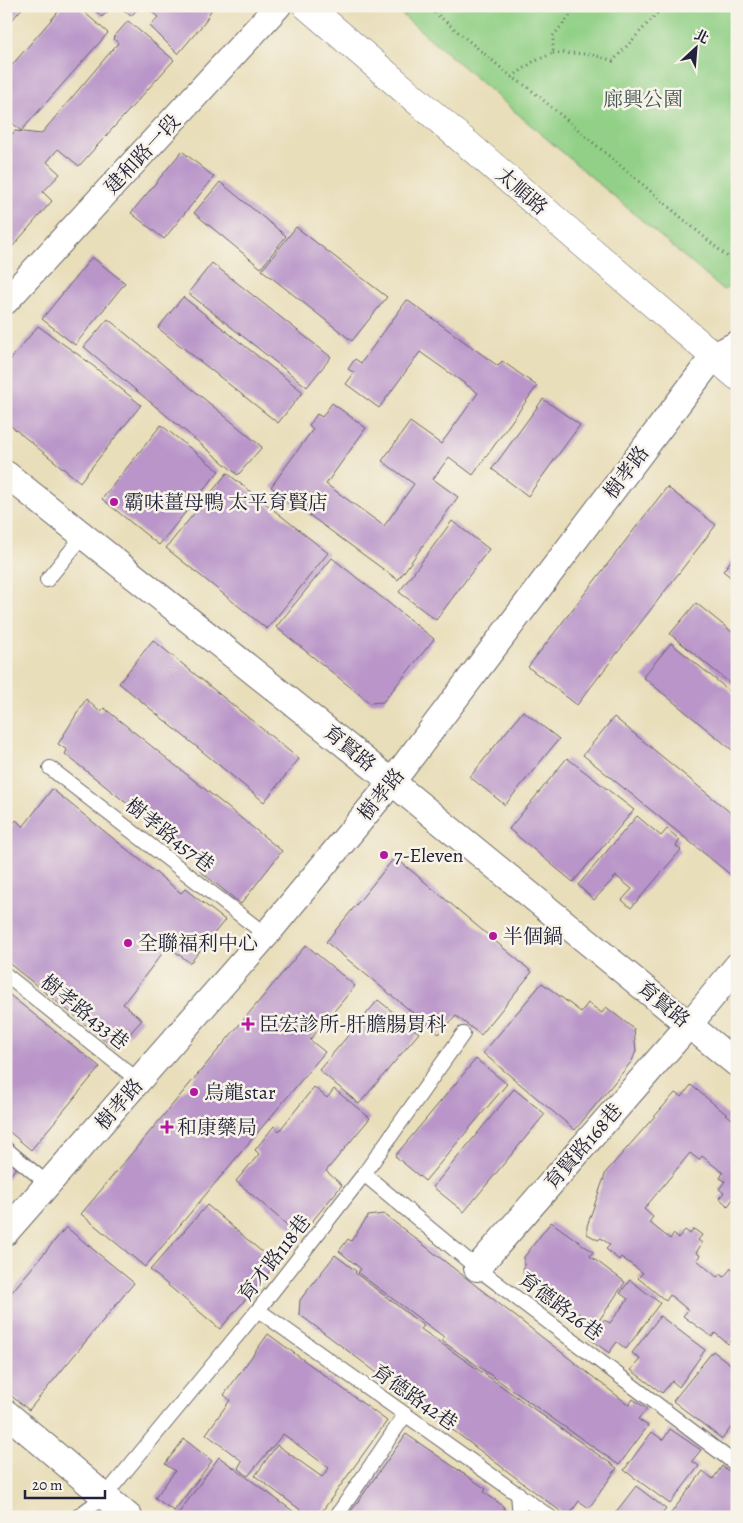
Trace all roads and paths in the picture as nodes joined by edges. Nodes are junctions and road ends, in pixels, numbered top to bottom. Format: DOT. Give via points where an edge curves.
graph roads {
  1 [pos="278,6"];
  2 [pos="307,6"];
  3 [pos="427,6"];
  4 [pos="578,6"];
  5 [pos="664,6"];
  6 [pos="553,54"];
  7 [pos="512,77"];
  8 [pos="737,255"];
  9 [pos="6,301"];
  10 [pos="725,350"];
  11 [pos="737,376"];
  12 [pos="6,474"];
  13 [pos="83,536"];
  14 [pos="47,580"];
  15 [pos="50,768"];
  16 [pos="392,782"];
  17 [pos="266,935"];
  18 [pos="737,966"];
  19 [pos="6,975"];
  20 [pos="689,1025"];
  21 [pos="464,1034"];
  22 [pos="737,1064"];
  23 [pos="139,1081"];
  24 [pos="6,1149"];
  25 [pos="364,1174"];
  26 [pos="49,1185"];
  27 [pos="6,1232"];
  28 [pos="477,1268"];
  29 [pos="258,1310"];
  30 [pos="6,1413"];
  31 [pos="405,1415"];
  32 [pos="737,1465"];
  33 [pos="518,1493"];
  34 [pos="104,1497"];
  35 [pos="77,1517"];
  36 [pos="129,1517"];
  37 [pos="336,1517"];
  38 [pos="520,1517"];
  39 [pos="550,1517"];
  1 -- 9 [label="street, 建和路一段"];
  2 -- 10 [label="street, 太順路"];
  3 -- 7 [label="path"];
  4 -- 6 [label="path" via="553,36"];
  5 -- 6 [label="path" via="612,61 585,54"];
  6 -- 7 [label="path" via="533,62"];
  7 -- 8 [label="path" via="530,88 729,258"];
  10 -- 11 [label="street, 太順路"];
  10 -- 16 [label="street, 樹孝路"];
  12 -- 13 [label="street, 育賢路"];
  13 -- 14 [label="lane"];
  13 -- 16 [label="street, 育賢路"];
  15 -- 17 [label="lane, 樹孝路457巷"];
  16 -- 17 [label="street, 樹孝路"];
  16 -- 20 [label="street, 育賢路"];
  17 -- 23 [label="street, 樹孝路"];
  18 -- 20 [label="street, 育賢路168巷"];
  19 -- 23 [label="lane, 樹孝路433巷"];
  20 -- 22 [label="street, 育賢路"];
  20 -- 28 [label="street, 育賢路168巷"];
  21 -- 25 [label="lane, 育才路118巷"];
  23 -- 26 [label="street, 樹孝路"];
  24 -- 26 [label="lane"];
  25 -- 28 [label="lane, 育德路26巷"];
  25 -- 29 [label="lane, 育才路118巷"];
  26 -- 27 [label="street, 樹孝路"];
  28 -- 32 [label="lane, 育德路26巷"];
  29 -- 31 [label="lane, 育德路42巷"];
  29 -- 34 [label="lane, 育才路118巷"];
  30 -- 34 [label="street"];
  31 -- 33 [label="lane, 育德路42巷"];
  31 -- 37 [label="lane"];
  33 -- 38 [label="lane"];
  33 -- 39 [label="lane, 育德路42巷"];
  34 -- 35 [label="lane, 育才路118巷"];
  34 -- 36 [label="street"];
}
